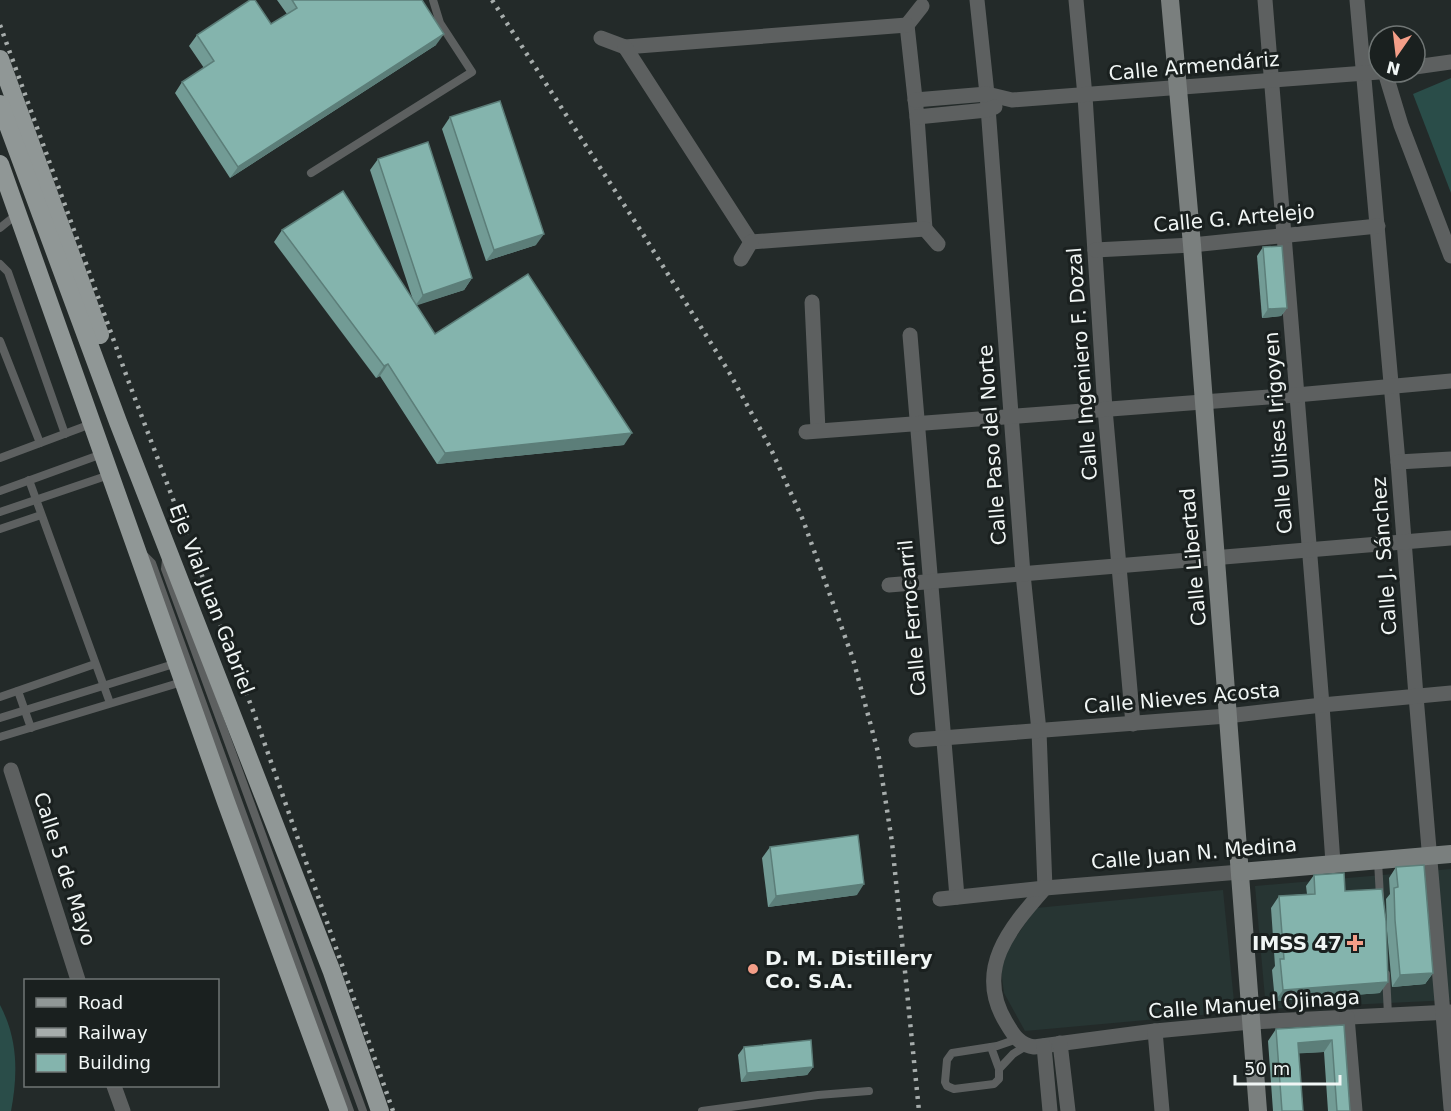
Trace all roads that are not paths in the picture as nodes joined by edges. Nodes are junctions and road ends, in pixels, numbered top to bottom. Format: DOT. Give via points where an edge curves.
graph roads {
  1 [pos="433,0"];
  2 [pos="977,0"];
  3 [pos="1076,0"];
  4 [pos="1170,0"];
  5 [pos="1265,0"];
  6 [pos="1358,0"];
  7 [pos="922,6"];
  8 [pos="907,25"];
  9 [pos="601,38"];
  10 [pos="625,48"];
  11 [pos="0,59"];
  12 [pos="1451,62"];
  13 [pos="1427,65"];
  14 [pos="1363,74"];
  15 [pos="1367,74"];
  16 [pos="1271,80"];
  17 [pos="1389,84"];
  18 [pos="1178,88"];
  19 [pos="987,94"];
  20 [pos="1085,96"];
  21 [pos="915,100"];
  22 [pos="1011,100"];
  23 [pos="0,104"];
  24 [pos="987,110"];
  25 [pos="917,117"];
  26 [pos="0,165"];
  27 [pos="311,173"];
  28 [pos="17,214"];
  29 [pos="1378,226"];
  30 [pos="0,228"];
  31 [pos="925,229"];
  32 [pos="1284,235"];
  33 [pos="751,242"];
  34 [pos="938,244"];
  35 [pos="1192,245"];
  36 [pos="1095,250"];
  37 [pos="1451,256"];
  38 [pos="741,259"];
  39 [pos="0,264"];
  40 [pos="812,302"];
  41 [pos="910,335"];
  42 [pos="0,341"];
  43 [pos="1451,381"];
  44 [pos="1391,386"];
  45 [pos="1296,395"];
  46 [pos="1202,402"];
  47 [pos="1105,409"];
  48 [pos="1011,417"];
  49 [pos="118,422"];
  50 [pos="93,423"];
  51 [pos="917,424"];
  52 [pos="65,434"];
  53 [pos="40,443"];
  54 [pos="103,453"];
  55 [pos="0,458"];
  56 [pos="1451,459"];
  57 [pos="1398,462"];
  58 [pos="111,475"];
  59 [pos="28,480"];
  60 [pos="0,491"];
  61 [pos="35,500"];
  62 [pos="0,512"];
  63 [pos="41,515"];
  64 [pos="0,529"];
  65 [pos="1451,538"];
  66 [pos="1404,542"];
  67 [pos="167,544"];
  68 [pos="138,549"];
  69 [pos="1308,550"];
  70 [pos="1216,558"];
  71 [pos="1119,566"];
  72 [pos="1023,574"];
  73 [pos="929,581"];
  74 [pos="889,585"];
  75 [pos="178,663"];
  76 [pos="95,664"];
  77 [pos="185,682"];
  78 [pos="103,686"];
  79 [pos="18,691"];
  80 [pos="1451,693"];
  81 [pos="1416,696"];
  82 [pos="0,697"];
  83 [pos="110,703"];
  84 [pos="1322,705"];
  85 [pos="26,710"];
  86 [pos="1227,716"];
  87 [pos="0,718"];
  88 [pos="1133,724"];
  89 [pos="31,728"];
  90 [pos="1039,731"];
  91 [pos="0,737"];
  92 [pos="944,737"];
  93 [pos="916,740"];
  94 [pos="11,770"];
  95 [pos="1451,854"];
  96 [pos="1430,855"];
  97 [pos="1378,859"];
  98 [pos="1333,863"];
  99 [pos="1240,872"];
  100 [pos="1045,888"];
  101 [pos="957,897"];
  102 [pos="940,899"];
  103 [pos="1381,905"];
  104 [pos="1385,969"];
  105 [pos="77,979"];
  106 [pos="1447,1012"];
  107 [pos="1389,1015"];
  108 [pos="1347,1017"];
  109 [pos="1251,1022"];
  110 [pos="1155,1031"];
  111 [pos="1022,1043"];
  112 [pos="1060,1043"];
  113 [pos="1044,1046"];
  114 [pos="991,1047"];
  115 [pos="999,1069"];
  116 [pos="114,1087"];
  117 [pos="869,1091"];
  118 [pos="1451,1108"];
  119 [pos="123,1111"];
  120 [pos="339,1111"];
  121 [pos="350,1111"];
  122 [pos="363,1111"];
  123 [pos="380,1111"];
  124 [pos="702,1111"];
  125 [pos="1050,1111"];
  126 [pos="1068,1111"];
  127 [pos="1162,1111"];
  128 [pos="1258,1111"];
  129 [pos="1354,1111"];
  1 -- 27 [label="lane" via="440,23 472,72"];
  2 -- 19 [label="street, Calle Paso del Norte"];
  3 -- 20 [label="street, Calle Ingeniero F. Dozal"];
  4 -- 18 [label="street, Calle Libertad"];
  5 -- 16 [label="street, Calle Ulises Irigoyen"];
  6 -- 14 [label="street, Calle J. Sánchez"];
  7 -- 8 [label="street"];
  8 -- 10 [label="street"];
  8 -- 21 [label="street"];
  9 -- 10 [label="street"];
  10 -- 33 [label="street"];
  11 -- 49 [label="main road" via="104,348"];
  12 -- 13 [label="street"];
  14 -- 15 [label="street, Calle Armendáriz"];
  14 -- 16 [label="street, Calle Armendáriz"];
  14 -- 29 [label="street, Calle J. Sánchez"];
  16 -- 18 [label="street, Calle Armendáriz"];
  16 -- 32 [label="street, Calle Ulises Irigoyen"];
  17 -- 37 [label="street"];
  18 -- 20 [label="street, Calle Armendáriz"];
  18 -- 35 [label="street, Calle Libertad"];
  19 -- 21 [label="street, Calle Armendáriz"];
  19 -- 22 [label="street, Calle Armendáriz"];
  19 -- 24 [label="street, Calle Paso del Norte"];
  20 -- 22 [label="street, Calle Armendáriz"];
  20 -- 36 [label="street, Calle Ingeniero F. Dozal"];
  21 -- 25 [label="street"];
  22 -- 24 [label="street, Calle Armendáriz"];
  23 -- 49 [label="main road, Eje Vial Juan Gabriel"];
  24 -- 25 [label="street, Calle Armendáriz"];
  24 -- 48 [label="street, Calle Paso del Norte"];
  25 -- 31 [label="street"];
  26 -- 28 [label="main road"];
  28 -- 30 [label="lane"];
  28 -- 50 [label="main road"];
  29 -- 32 [label="street, Calle G. Artelejo"];
  29 -- 44 [label="street, Calle J. Sánchez"];
  31 -- 33 [label="street"];
  31 -- 34 [label="street"];
  32 -- 35 [label="street, Calle G. Artelejo"];
  32 -- 45 [label="street, Calle Ulises Irigoyen"];
  33 -- 38 [label="street"];
  35 -- 36 [label="street, Calle G. Artelejo"];
  35 -- 46 [label="street, Calle Libertad"];
  36 -- 47 [label="street, Calle Ingeniero F. Dozal"];
  39 -- 52 [label="lane" via="8,272"];
  40 -- 51 [label="street" via="812,431"];
  41 -- 51 [label="street, Calle Ferrocarril"];
  42 -- 53 [label="lane"];
  43 -- 44 [label="street"];
  44 -- 45 [label="street"];
  44 -- 57 [label="street, Calle J. Sánchez"];
  45 -- 46 [label="street"];
  45 -- 69 [label="street, Calle Ulises Irigoyen"];
  46 -- 47 [label="street"];
  46 -- 70 [label="street, Calle Libertad"];
  47 -- 48 [label="street"];
  47 -- 71 [label="street, Calle Ingeniero F. Dozal"];
  48 -- 51 [label="street"];
  48 -- 72 [label="street, Calle Paso del Norte"];
  49 -- 67 [label="main road, Eje Vial Juan Gabriel"];
  50 -- 52 [label="lane"];
  50 -- 54 [label="main road"];
  51 -- 73 [label="street, Calle Ferrocarril"];
  52 -- 53 [label="lane"];
  53 -- 55 [label="lane"];
  54 -- 58 [label="main road"];
  54 -- 59 [label="lane"];
  56 -- 57 [label="street"];
  57 -- 66 [label="street, Calle J. Sánchez"];
  58 -- 61 [label="lane"];
  58 -- 68 [label="main road"];
  59 -- 60 [label="lane"];
  59 -- 61 [label="lane"];
  61 -- 62 [label="lane"];
  61 -- 63 [label="lane"];
  63 -- 64 [label="lane"];
  63 -- 76 [label="lane"];
  65 -- 66 [label="street"];
  66 -- 69 [label="street"];
  66 -- 81 [label="street, Calle J. Sánchez"];
  67 -- 122 [label="lane" via="165,569"];
  67 -- 123 [label="main road, Eje Vial Juan Gabriel" via="332,972"];
  68 -- 75 [label="main road"];
  68 -- 121 [label="lane" via="152,562"];
  69 -- 70 [label="street"];
  69 -- 84 [label="street, Calle Ulises Irigoyen"];
  70 -- 71 [label="street"];
  70 -- 86 [label="street, Calle Libertad"];
  71 -- 72 [label="street"];
  71 -- 88 [label="street, Calle Ingeniero F. Dozal"];
  72 -- 73 [label="street"];
  72 -- 90 [label="street, Calle Paso del Norte"];
  73 -- 74 [label="street"];
  73 -- 92 [label="street, Calle Ferrocarril"];
  75 -- 77 [label="main road"];
  75 -- 78 [label="lane"];
  76 -- 78 [label="lane"];
  76 -- 79 [label="lane"];
  77 -- 83 [label="lane"];
  77 -- 120 [label="main road"];
  78 -- 83 [label="lane"];
  78 -- 85 [label="lane"];
  79 -- 82 [label="lane"];
  79 -- 85 [label="lane"];
  80 -- 81 [label="street, Calle Nieves Acosta"];
  81 -- 84 [label="street, Calle Nieves Acosta"];
  81 -- 96 [label="street, Calle J. Sánchez"];
  83 -- 89 [label="lane"];
  84 -- 86 [label="street, Calle Nieves Acosta"];
  84 -- 98 [label="street, Calle Ulises Irigoyen"];
  85 -- 87 [label="lane"];
  85 -- 89 [label="lane"];
  86 -- 88 [label="street, Calle Nieves Acosta"];
  86 -- 99 [label="street, Calle Libertad"];
  88 -- 90 [label="street, Calle Nieves Acosta"];
  89 -- 91 [label="lane"];
  90 -- 92 [label="street, Calle Nieves Acosta"];
  90 -- 100 [label="street, Calle Paso del Norte"];
  92 -- 93 [label="street, Calle Nieves Acosta"];
  92 -- 101 [label="street, Calle Ferrocarril"];
  94 -- 105 [label="street, Calle 5 de Mayo"];
  95 -- 96 [label="street, Calle Juan N. Medina"];
  96 -- 97 [label="street, Calle Juan N. Medina"];
  96 -- 106 [label="street, Calle J. Sánchez"];
  97 -- 98 [label="street, Calle Juan N. Medina"];
  97 -- 103 [label="lane"];
  98 -- 99 [label="street, Calle Juan N. Medina"];
  99 -- 100 [label="street, Calle Juan N. Medina"];
  99 -- 109 [label="street, Calle Libertad"];
  100 -- 101 [label="street, Calle Juan N. Medina"];
  100 -- 111 [label="street" via="1012,928 999,953 993,978 996,1000 1006,1024"];
  101 -- 102 [label="street, Calle Juan N. Medina"];
  104 -- 107 [label="lane"];
  106 -- 107 [label="street, Calle Manuel Ojinaga"];
  106 -- 118 [label="street, Calle J. Sánchez"];
  107 -- 108 [label="street, Calle Manuel Ojinaga"];
  108 -- 109 [label="street, Calle Manuel Ojinaga"];
  108 -- 129 [label="street"];
  109 -- 110 [label="street, Calle Manuel Ojinaga"];
  109 -- 128 [label="street, Calle Libertad"];
  110 -- 112 [label="street, Calle Manuel Ojinaga"];
  110 -- 127 [label="street"];
  111 -- 113 [label="street, Calle Manuel Ojinaga"];
  111 -- 114 [label="lane"];
  111 -- 115 [label="lane"];
  112 -- 113 [label="street, Calle Manuel Ojinaga"];
  112 -- 126 [label="street"];
  113 -- 125 [label="street"];
  114 -- 115 [label="lane"];
  114 -- 115 [label="lane" via="952,1053 947,1060 945,1082 954,1089 994,1084 999,1079"];
  116 -- 119 [label="street"];
  117 -- 124 [label="lane"];
}
